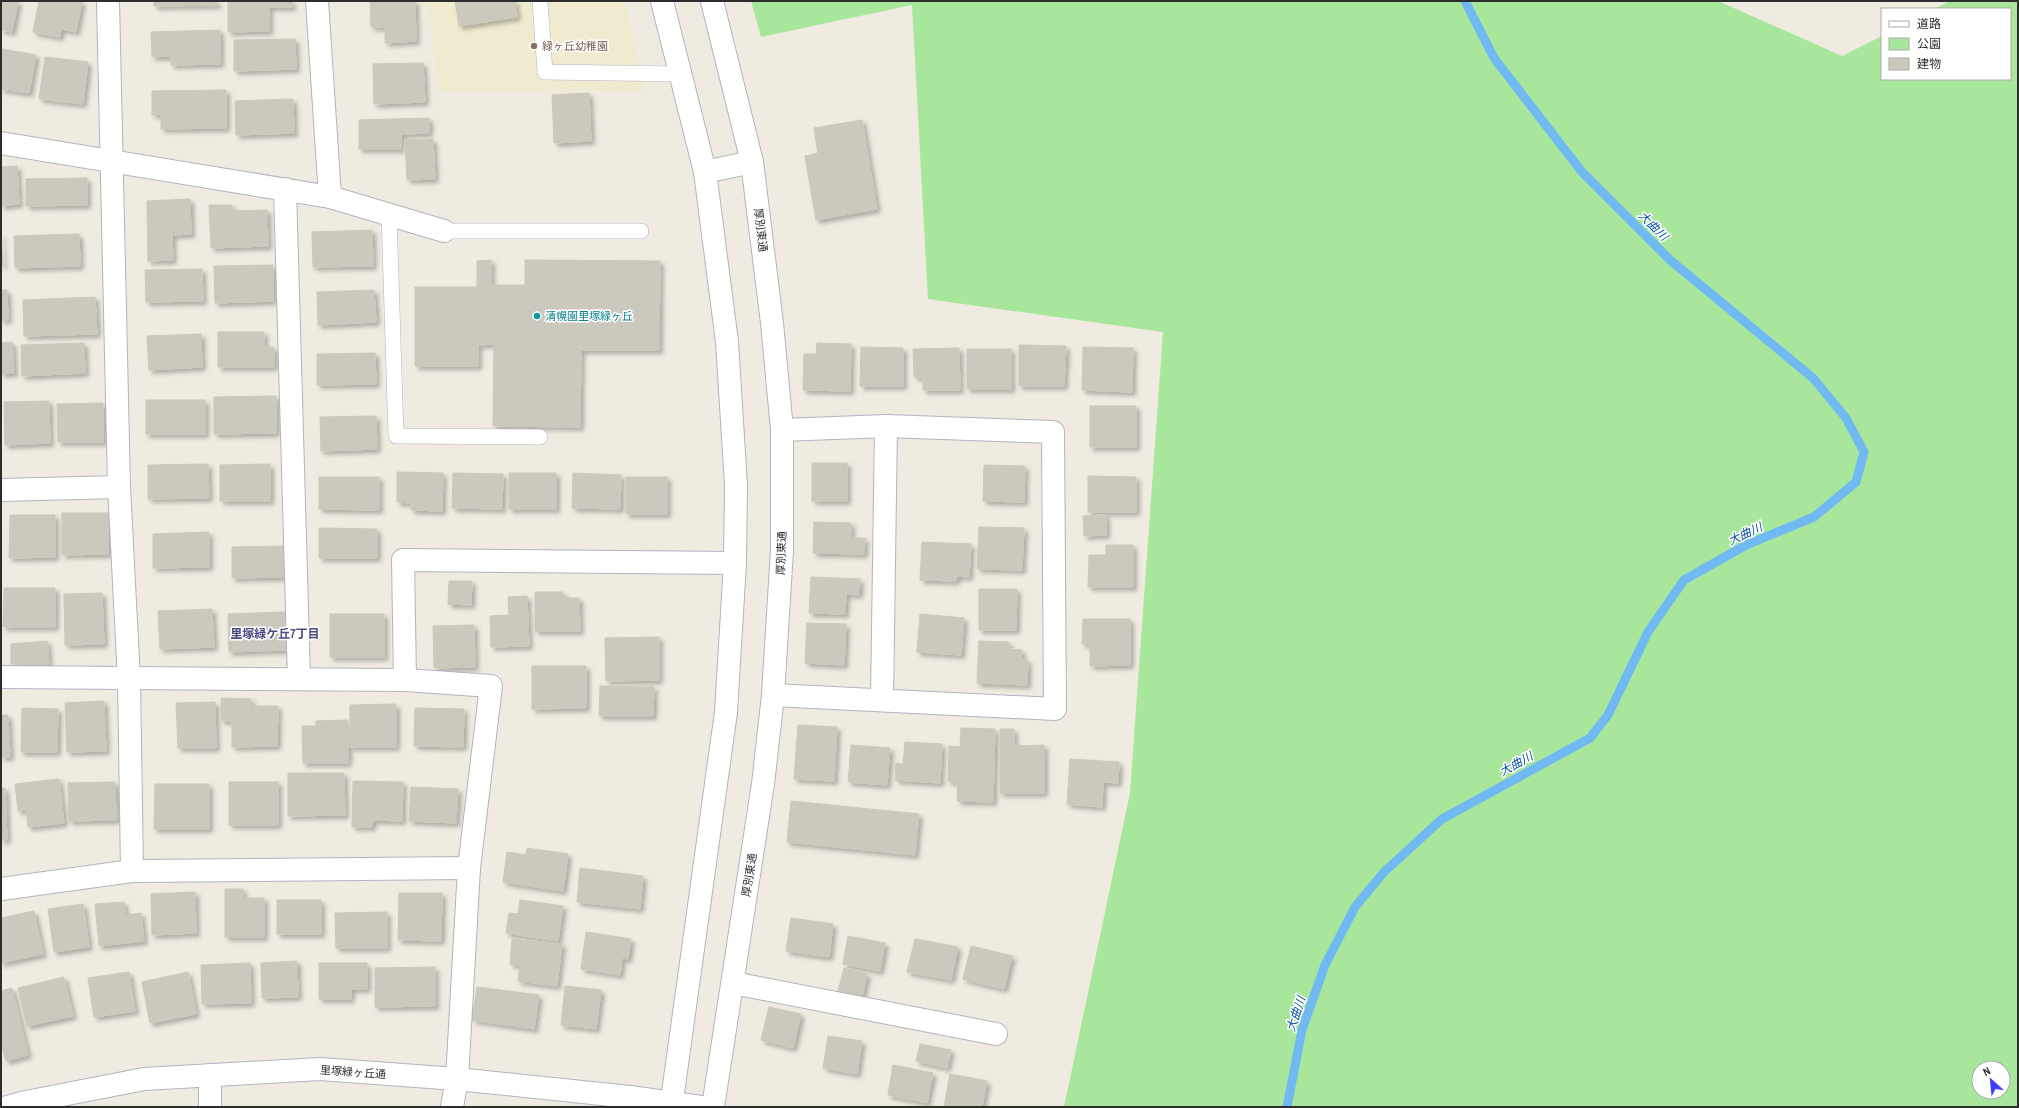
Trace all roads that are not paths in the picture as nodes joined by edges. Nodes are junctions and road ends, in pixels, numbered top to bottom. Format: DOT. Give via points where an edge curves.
graph roads {
  1 [pos="108,1"];
  2 [pos="318,1"];
  3 [pos="540,1"];
  4 [pos="662,1"];
  5 [pos="712,1"];
  6 [pos="681,74"];
  7 [pos="1,143"];
  8 [pos="112,160"];
  9 [pos="752,162"];
  10 [pos="705,172"];
  11 [pos="285,189"];
  12 [pos="330,197"];
  13 [pos="389,214"];
  14 [pos="444,231"];
  15 [pos="641,232"];
  16 [pos="886,426"];
  17 [pos="782,430"];
  18 [pos="540,437"];
  19 [pos="119,487"];
  20 [pos="1,490"];
  21 [pos="735,563"];
  22 [pos="1,677"];
  23 [pos="129,679"];
  24 [pos="299,679"];
  25 [pos="405,680"];
  26 [pos="773,695"];
  27 [pos="882,700"];
  28 [pos="469,868"];
  29 [pos="132,871"];
  30 [pos="1,889"];
  31 [pos="733,983"];
  32 [pos="996,1034"];
  33 [pos="210,1075"];
  34 [pos="457,1079"];
  35 [pos="672,1105"];
  36 [pos="7,1107"];
  37 [pos="210,1107"];
  38 [pos="452,1107"];
  39 [pos="700,1107"];
  40 [pos="713,1107"];
  1 -- 8 [label="street"];
  2 -- 12 [label="street"];
  3 -- 6 [label="lane" via="545,72"];
  4 -- 6 [label="street"];
  5 -- 9 [label="street, 厚別東通"];
  6 -- 10 [label="street"];
  7 -- 8 [label="street"];
  8 -- 11 [label="street"];
  8 -- 19 [label="street"];
  9 -- 10 [label="street"];
  9 -- 17 [label="street, 厚別東通"];
  10 -- 21 [label="street" via="727,342 736,485"];
  11 -- 12 [label="street"];
  11 -- 24 [label="street"];
  12 -- 13 [label="street"];
  13 -- 14 [label="street"];
  13 -- 18 [label="lane" via="396,436"];
  14 -- 15 [label="lane"];
  16 -- 17 [label="street"];
  16 -- 27 [label="street"];
  16 -- 27 [label="street" via="1053,432 1055,710"];
  17 -- 26 [label="street, 厚別東通" via="782,550"];
  19 -- 20 [label="street"];
  19 -- 23 [label="street"];
  21 -- 25 [label="street" via="403,560"];
  21 -- 35 [label="street" via="726,712"];
  22 -- 23 [label="street"];
  23 -- 24 [label="street"];
  23 -- 29 [label="street"];
  24 -- 25 [label="street"];
  25 -- 28 [label="street" via="491,686"];
  26 -- 27 [label="street"];
  26 -- 31 [label="street, 厚別東通" via="763,784"];
  28 -- 29 [label="street"];
  28 -- 34 [label="street"];
  29 -- 30 [label="street"];
  31 -- 32 [label="street"];
  31 -- 40 [label="street, 厚別東通"];
  33 -- 34 [label="street, 里塚緑ヶ丘通" via="320,1069"];
  33 -- 36 [label="street, 里塚緑ヶ丘通" via="144,1079"];
  33 -- 37 [label="street"];
  34 -- 35 [label="street, 里塚緑ヶ丘通"];
  34 -- 38 [label="street"];
  35 -- 39 [label="street, 里塚緑ヶ丘通"];
}
